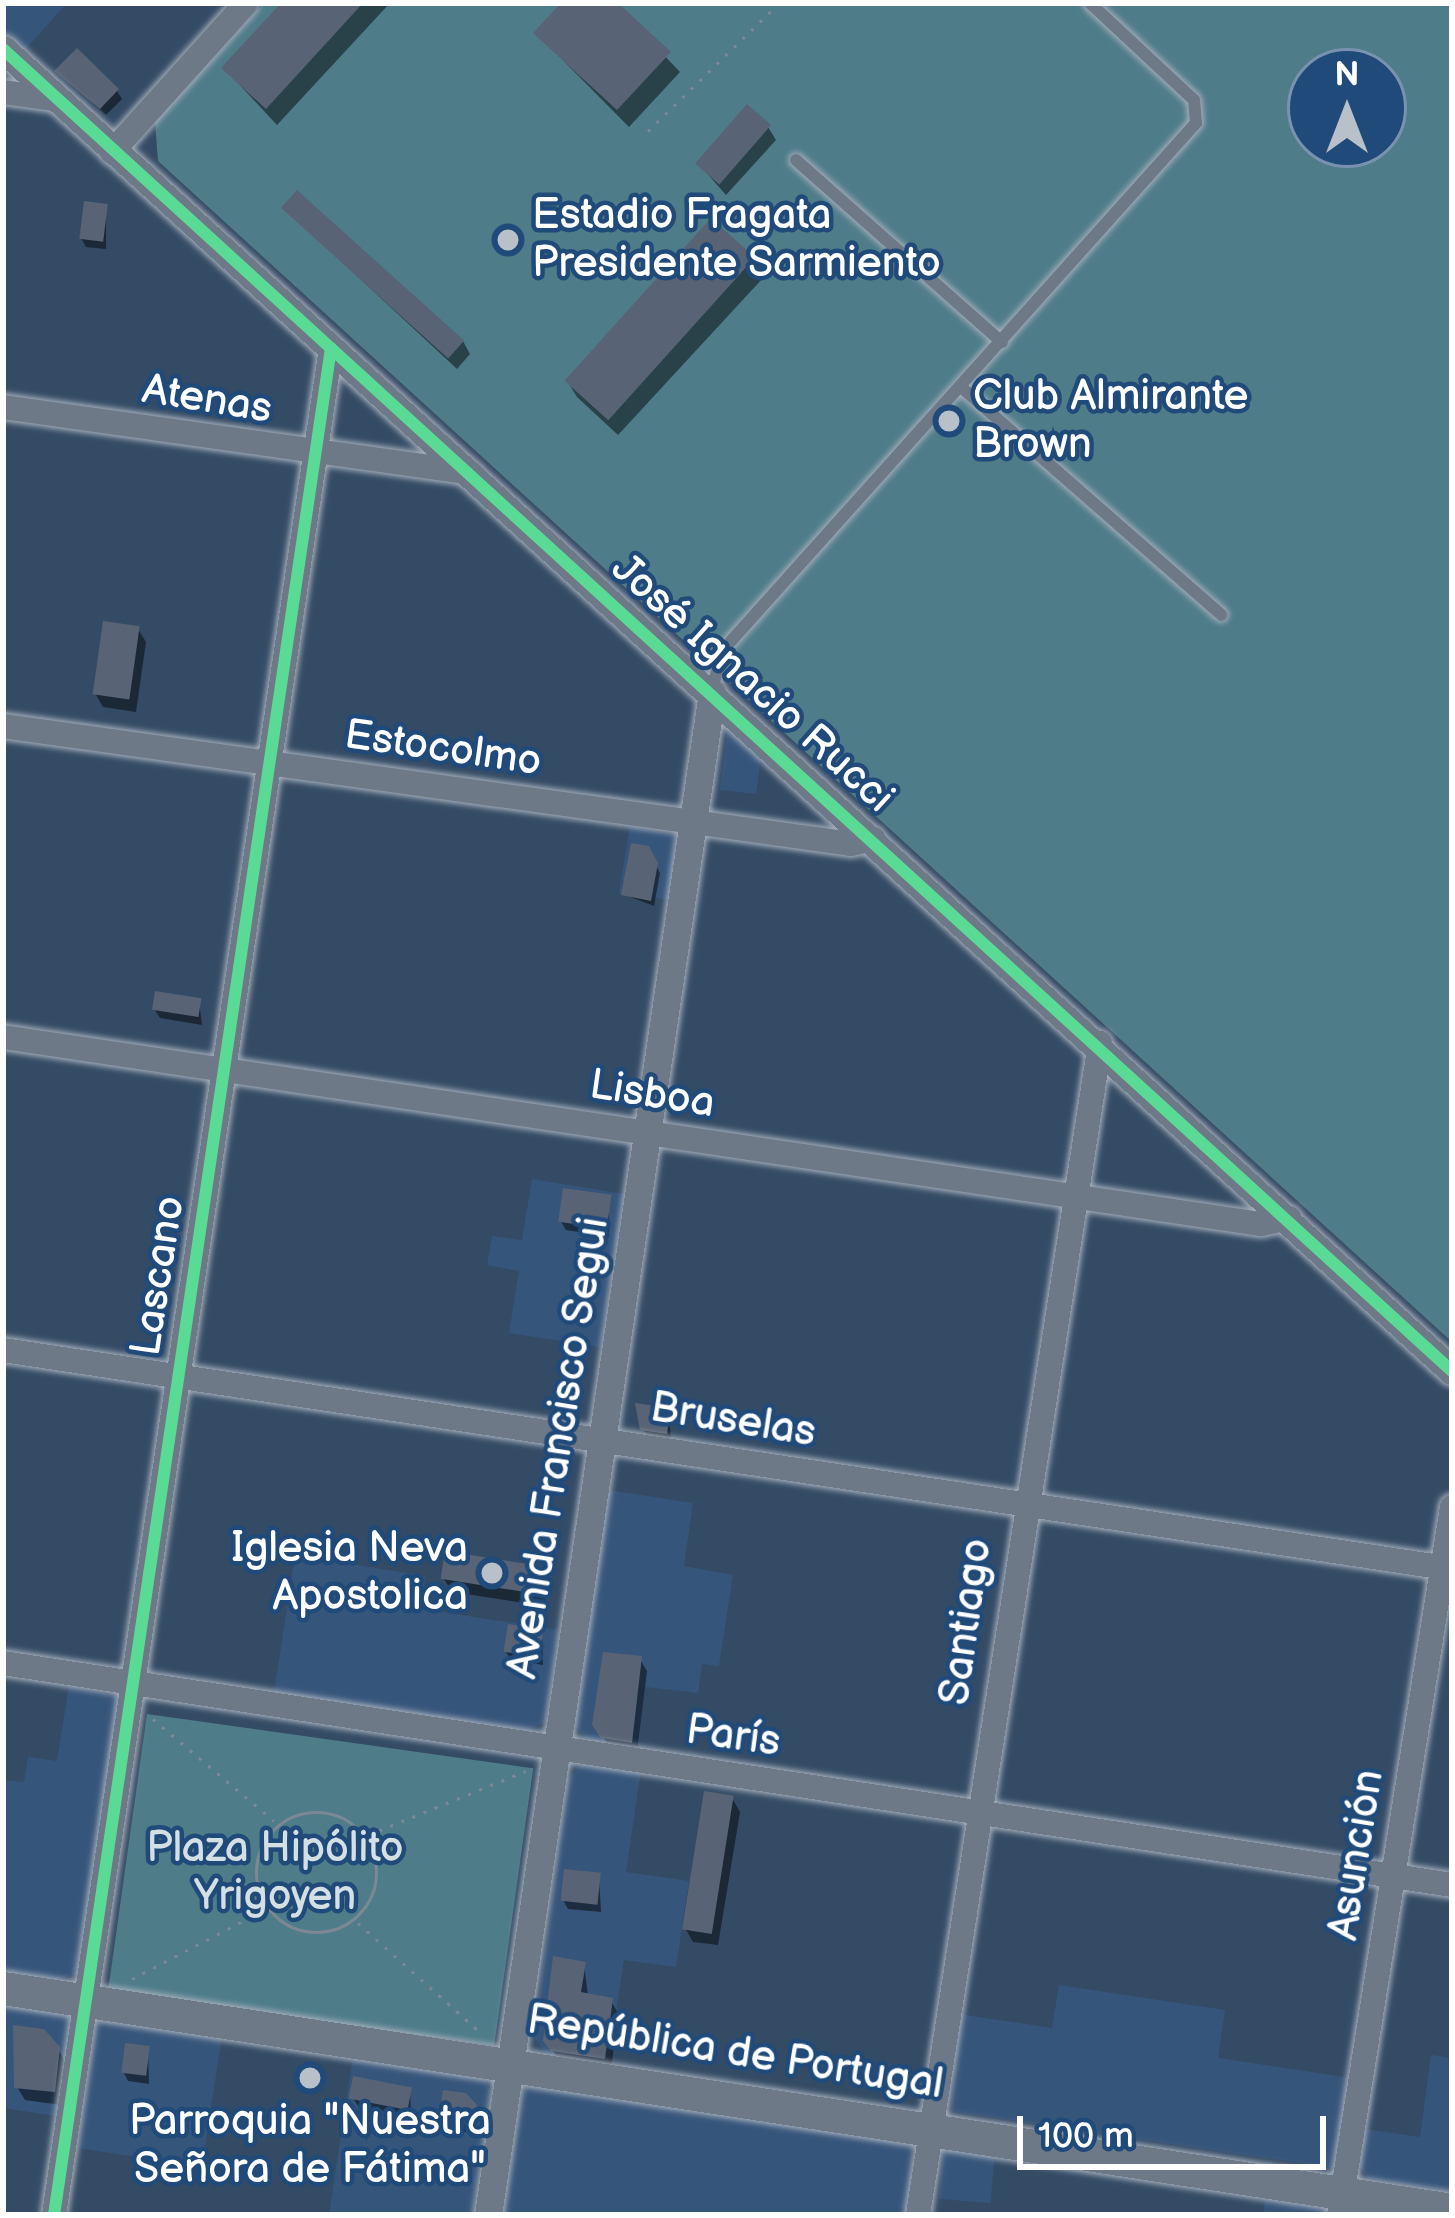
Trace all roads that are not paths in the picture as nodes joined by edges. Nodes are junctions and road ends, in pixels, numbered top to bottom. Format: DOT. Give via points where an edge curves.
graph roads {
  1 [pos="245,3"];
  2 [pos="1090,3"];
  3 [pos="3,50"];
  4 [pos="3,92"];
  5 [pos="54,99"];
  6 [pos="112,152"];
  7 [pos="796,160"];
  8 [pos="1002,342"];
  9 [pos="331,348"];
  10 [pos="961,387"];
  11 [pos="3,406"];
  12 [pos="315,457"];
  13 [pos="470,473"];
  14 [pos="1221,615"];
  15 [pos="712,692"];
  16 [pos="3,725"];
  17 [pos="270,765"];
  18 [pos="696,824"];
  19 [pos="873,838"];
  20 [pos="3,1037"];
  21 [pos="1100,1042"];
  22 [pos="223,1069"];
  23 [pos="649,1135"];
  24 [pos="1072,1197"];
  25 [pos="1289,1218"];
  26 [pos="3,1350"];
  27 [pos="1452,1371"];
  28 [pos="177,1376"];
  29 [pos="602,1440"];
  30 [pos="1024,1506"];
  31 [pos="1452,1507"];
  32 [pos="1447,1568"];
  33 [pos="3,1663"];
  34 [pos="133,1682"];
  35 [pos="544,1760"];
  36 [pos="979,1813"];
  37 [pos="1393,1875"];
  38 [pos="1452,1885"];
  39 [pos="3,1988"];
  40 [pos="87,2000"];
  41 [pos="504,2054"];
  42 [pos="932,2129"];
  43 [pos="1341,2204"];
  44 [pos="1452,2210"];
  45 [pos="54,2215"];
  46 [pos="488,2215"];
  47 [pos="918,2215"];
  1 -- 6 [label="street"];
  2 -- 8 [label="lane" via="1194,100 1196,123"];
  3 -- 5 [label="street, José Ignacio Rucci"];
  4 -- 5 [label="street"];
  5 -- 6 [label="street, José Ignacio Rucci"];
  6 -- 9 [label="street, José Ignacio Rucci"];
  7 -- 8 [label="lane"];
  8 -- 10 [label="lane"];
  9 -- 12 [label="street, Lascano"];
  9 -- 13 [label="street, José Ignacio Rucci"];
  10 -- 14 [label="lane"];
  10 -- 15 [label="lane" via="723,650"];
  11 -- 12 [label="street, Atenas"];
  12 -- 13 [label="street, Atenas"];
  12 -- 17 [label="street, Lascano"];
  13 -- 15 [label="street, José Ignacio Rucci"];
  15 -- 18 [label="street, Avenida Francisco Segui"];
  15 -- 19 [label="street, José Ignacio Rucci"];
  16 -- 17 [label="street, Estocolmo"];
  17 -- 18 [label="street, Estocolmo"];
  17 -- 22 [label="street, Lascano"];
  18 -- 19 [label="street, Estocolmo" via="851,844"];
  18 -- 23 [label="street, Avenida Francisco Segui"];
  19 -- 21 [label="street, José Ignacio Rucci"];
  20 -- 22 [label="street, Lisboa"];
  21 -- 24 [label="street, Santiago"];
  21 -- 25 [label="street, José Ignacio Rucci"];
  22 -- 23 [label="street, Lisboa"];
  22 -- 28 [label="street, Lascano"];
  23 -- 24 [label="street, Lisboa"];
  23 -- 29 [label="street, Avenida Francisco Segui"];
  24 -- 25 [label="street, Lisboa" via="1261,1224"];
  24 -- 30 [label="street, Santiago"];
  25 -- 27 [label="street, José Ignacio Rucci"];
  26 -- 28 [label="street, Bruselas"];
  28 -- 29 [label="street, Bruselas"];
  28 -- 34 [label="street, Lascano"];
  29 -- 30 [label="street, Bruselas"];
  29 -- 35 [label="street, Avenida Francisco Segui"];
  30 -- 32 [label="street, Bruselas"];
  30 -- 36 [label="street, Santiago"];
  31 -- 32 [label="street, Asunción"];
  32 -- 37 [label="street, Asunción"];
  33 -- 34 [label="street, París"];
  34 -- 35 [label="street, París"];
  34 -- 40 [label="street, Lascano"];
  35 -- 36 [label="street, París"];
  35 -- 41 [label="street, Avenida Francisco Segui"];
  36 -- 37 [label="street, París"];
  36 -- 42 [label="street, Santiago"];
  37 -- 38 [label="street, París"];
  37 -- 43 [label="street, Asunción"];
  39 -- 40 [label="main road, República de Portugal"];
  40 -- 41 [label="main road, República de Portugal"];
  40 -- 45 [label="street, Lascano"];
  41 -- 42 [label="main road, República de Portugal"];
  41 -- 46 [label="street, Avenida Francisco Segui"];
  42 -- 43 [label="main road, República de Portugal"];
  42 -- 47 [label="street, Santiago"];
  43 -- 44 [label="main road, República de Portugal"];
}
